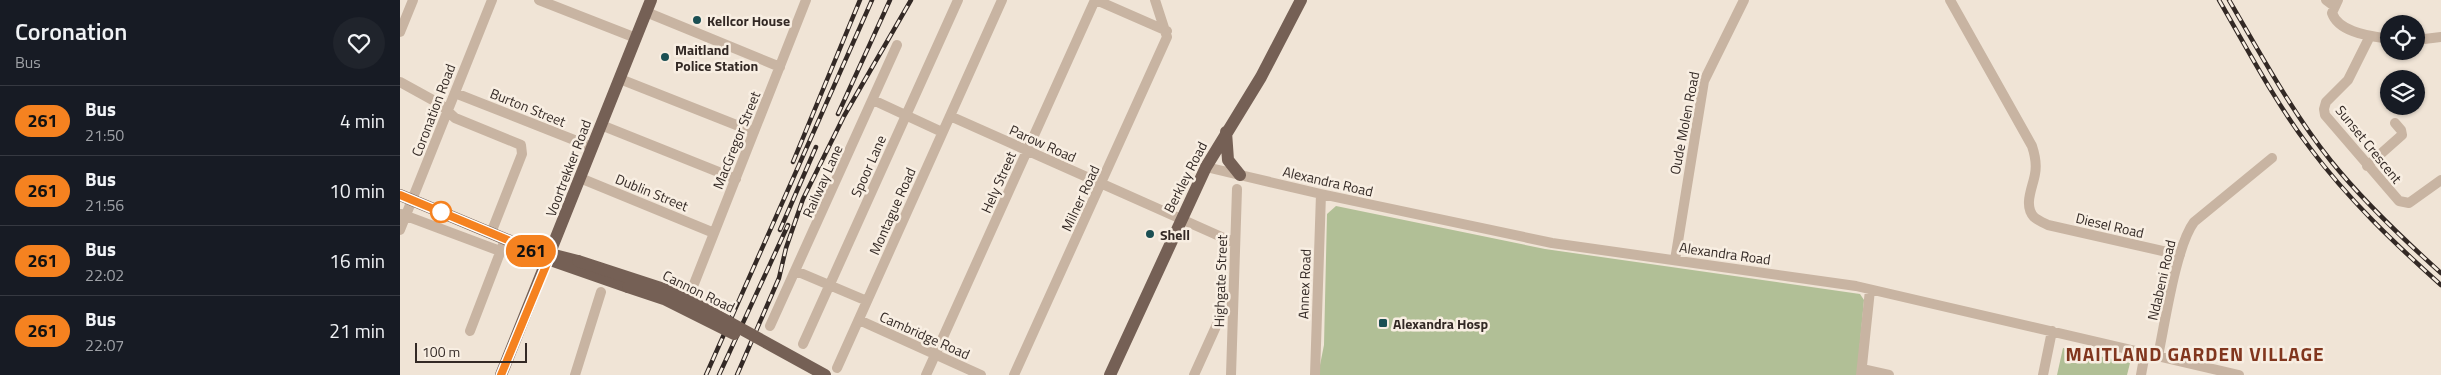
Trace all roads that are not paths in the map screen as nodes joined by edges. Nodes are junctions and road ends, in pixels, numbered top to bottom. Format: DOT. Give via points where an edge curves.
graph roads {
  1 [pos="413,0"];
  2 [pos="492,0"];
  3 [pos="539,0"];
  4 [pos="806,0"];
  5 [pos="958,0"];
  6 [pos="1002,0"];
  7 [pos="1096,0"];
  8 [pos="1155,0"];
  9 [pos="1301,0"];
  10 [pos="1744,0"];
  11 [pos="1950,0"];
  12 [pos="2333,2"];
  13 [pos="649,6"];
  14 [pos="1167,31"];
  15 [pos="400,32"];
  16 [pos="2370,36"];
  17 [pos="2441,37"];
  18 [pos="636,38"];
  19 [pos="2380,38"];
  20 [pos="2425,39"];
  21 [pos="897,46"];
  22 [pos="780,67"];
  23 [pos="620,79"];
  24 [pos="400,82"];
  25 [pos="455,93"];
  26 [pos="873,100"];
  27 [pos="448,111"];
  28 [pos="906,116"];
  29 [pos="950,116"];
  30 [pos="2395,123"];
  31 [pos="601,125"];
  32 [pos="754,132"];
  33 [pos="942,132"];
  34 [pos="1226,132"];
  35 [pos="592,147"];
  36 [pos="1027,151"];
  37 [pos="2272,158"];
  38 [pos="2367,166"];
  39 [pos="1206,167"];
  40 [pos="1240,175"];
  41 [pos="580,178"];
  42 [pos="736,179"];
  43 [pos="2441,180"];
  44 [pos="1102,184"];
  45 [pos="1236,189"];
  46 [pos="1321,194"];
  47 [pos="400,195"];
  48 [pos="412,200"];
  49 [pos="403,215"];
  50 [pos="1181,219"];
  51 [pos="400,230"];
  52 [pos="491,233"];
  53 [pos="714,233"];
  54 [pos="506,239"];
  55 [pos="1235,243"];
  56 [pos="500,251"];
  57 [pos="2180,255"];
  58 [pos="550,256"];
  59 [pos="1675,260"];
  60 [pos="577,265"];
  61 [pos="796,272"];
  62 [pos="830,285"];
  63 [pos="692,290"];
  64 [pos="1870,290"];
  65 [pos="601,292"];
  66 [pos="1233,300"];
  67 [pos="867,302"];
  68 [pos="858,320"];
  69 [pos="770,326"];
  70 [pos="470,331"];
  71 [pos="2052,331"];
  72 [pos="803,344"];
  73 [pos="2145,353"];
  74 [pos="936,355"];
  75 [pos="2158,356"];
  76 [pos="837,368"];
  77 [pos="1862,372"];
  78 [pos="501,375"];
  79 [pos="575,375"];
  80 [pos="808,375"];
  81 [pos="825,375"];
  82 [pos="926,375"];
  83 [pos="981,375"];
  84 [pos="1014,375"];
  85 [pos="1110,375"];
  86 [pos="1194,375"];
  87 [pos="1231,375"];
  88 [pos="1315,375"];
  89 [pos="1889,375"];
  90 [pos="2043,375"];
  91 [pos="2141,375"];
  92 [pos="2238,375"];
  1 -- 15 [label="street"];
  2 -- 25 [label="street, Coronation Road"];
  3 -- 18 [label="street"];
  4 -- 22 [label="street, MacGregor Street"];
  5 -- 28 [label="street, Spoor Lane"];
  6 -- 29 [label="street, Montague Road"];
  7 -- 14 [label="street"];
  7 -- 36 [label="street, Hely Street"];
  8 -- 14 [label="street"];
  9 -- 34 [label="main road, Berkley Road" via="1261,77"];
  10 -- 59 [label="street, Oude Molen Road" via="1704,81"];
  11 -- 57 [label="street, Diesel Road" via="2032,146 2036,173 2029,198 2034,218 2048,225"];
  12 -- 16 [label="street" via="2334,17 2342,26"];
  13 -- 18 [label="main road, Voortrekker Road"];
  13 -- 22 [label="street"];
  14 -- 44 [label="street, Milner Road"];
  16 -- 19 [label="street"];
  16 -- 38 [label="street, Sunset Crescent" via="2348,80 2326,102 2324,109 2325,115"];
  17 -- 20 [label="street"];
  18 -- 23 [label="main road, Voortrekker Road"];
  21 -- 26 [label="street, Railway Lane"];
  22 -- 32 [label="street, MacGregor Street"];
  23 -- 31 [label="main road, Voortrekker Road"];
  23 -- 32 [label="street"];
  24 -- 27 [label="street"];
  25 -- 27 [label="street, Coronation Road"];
  25 -- 35 [label="street, Burton Street"];
  26 -- 28 [label="street"];
  26 -- 61 [label="street, Railway Lane"];
  27 -- 48 [label="street, Coronation Road"];
  27 -- 52 [label="street" via="455,118 516,143 523,149"];
  28 -- 33 [label="street"];
  28 -- 62 [label="street, Spoor Lane"];
  29 -- 33 [label="street, Montague Road"];
  29 -- 36 [label="street, Parow Road"];
  30 -- 38 [label="street" via="2402,135"];
  31 -- 35 [label="main road, Voortrekker Road"];
  31 -- 42 [label="street"];
  32 -- 42 [label="street, MacGregor Street"];
  33 -- 67 [label="street, Montague Road"];
  34 -- 39 [label="main road, Berkley Road"];
  34 -- 40 [label="main road" via="1228,160"];
  35 -- 41 [label="main road, Voortrekker Road"];
  36 -- 44 [label="street, Parow Road"];
  36 -- 74 [label="street, Hely Street"];
  37 -- 57 [label="street, Ndabeni Road" via="2194,222"];
  38 -- 43 [label="street, Sunset Crescent" via="2404,204"];
  39 -- 40 [label="street, Alexandra Road"];
  39 -- 50 [label="main road, Berkley Road"];
  40 -- 46 [label="street, Alexandra Road"];
  41 -- 53 [label="street, Dublin Street"];
  41 -- 58 [label="main road, Voortrekker Road"];
  42 -- 53 [label="street, MacGregor Street"];
  44 -- 50 [label="street, Parow Road"];
  44 -- 84 [label="street, Milner Road"];
  45 -- 55 [label="street, Highgate Street"];
  46 -- 59 [label="street, Alexandra Road" via="1552,243"];
  46 -- 88 [label="street, Annex Road"];
  47 -- 48 [label="main road, Cannon Road"];
  48 -- 49 [label="street, Coronation Road"];
  48 -- 52 [label="main road, Cannon Road"];
  49 -- 51 [label="street, Coronation Road"];
  49 -- 56 [label="street"];
  50 -- 55 [label="street, Parow Road"];
  50 -- 85 [label="main road, Berkley Road"];
  52 -- 54 [label="main road, Cannon Road"];
  53 -- 63 [label="street, MacGregor Street"];
  54 -- 56 [label="street"];
  54 -- 58 [label="main road, Cannon Road"];
  55 -- 66 [label="street, Highgate Street"];
  56 -- 70 [label="street"];
  57 -- 75 [label="street, Ndabeni Road"];
  58 -- 60 [label="main road, Cannon Road"];
  58 -- 78 [label="main road, Voortrekker Road"];
  59 -- 64 [label="street, Alexandra Road"];
  60 -- 80 [label="main road, Cannon Road, bridge" via="683,308"];
  60 -- 81 [label="main road, Cannon Road, bridge" via="676,293"];
  61 -- 62 [label="street"];
  61 -- 69 [label="street, Railway Lane"];
  62 -- 67 [label="street"];
  62 -- 72 [label="street, Spoor Lane"];
  64 -- 71 [label="street, Alexandra Road"];
  64 -- 77 [label="street"];
  65 -- 79 [label="street"];
  66 -- 86 [label="street" via="1223,311"];
  66 -- 87 [label="street, Highgate Street"];
  67 -- 68 [label="street, Montague Road"];
  68 -- 74 [label="street, Cambridge Road"];
  68 -- 76 [label="street, Montague Road"];
  71 -- 73 [label="street, Alexandra Road"];
  71 -- 90 [label="street"];
  73 -- 75 [label="street, Alexandra Road"];
  73 -- 91 [label="street"];
  74 -- 82 [label="street, Hely Street"];
  74 -- 83 [label="street, Cambridge Road"];
  75 -- 92 [label="street, Alexandra Road"];
  77 -- 89 [label="street"];
}
